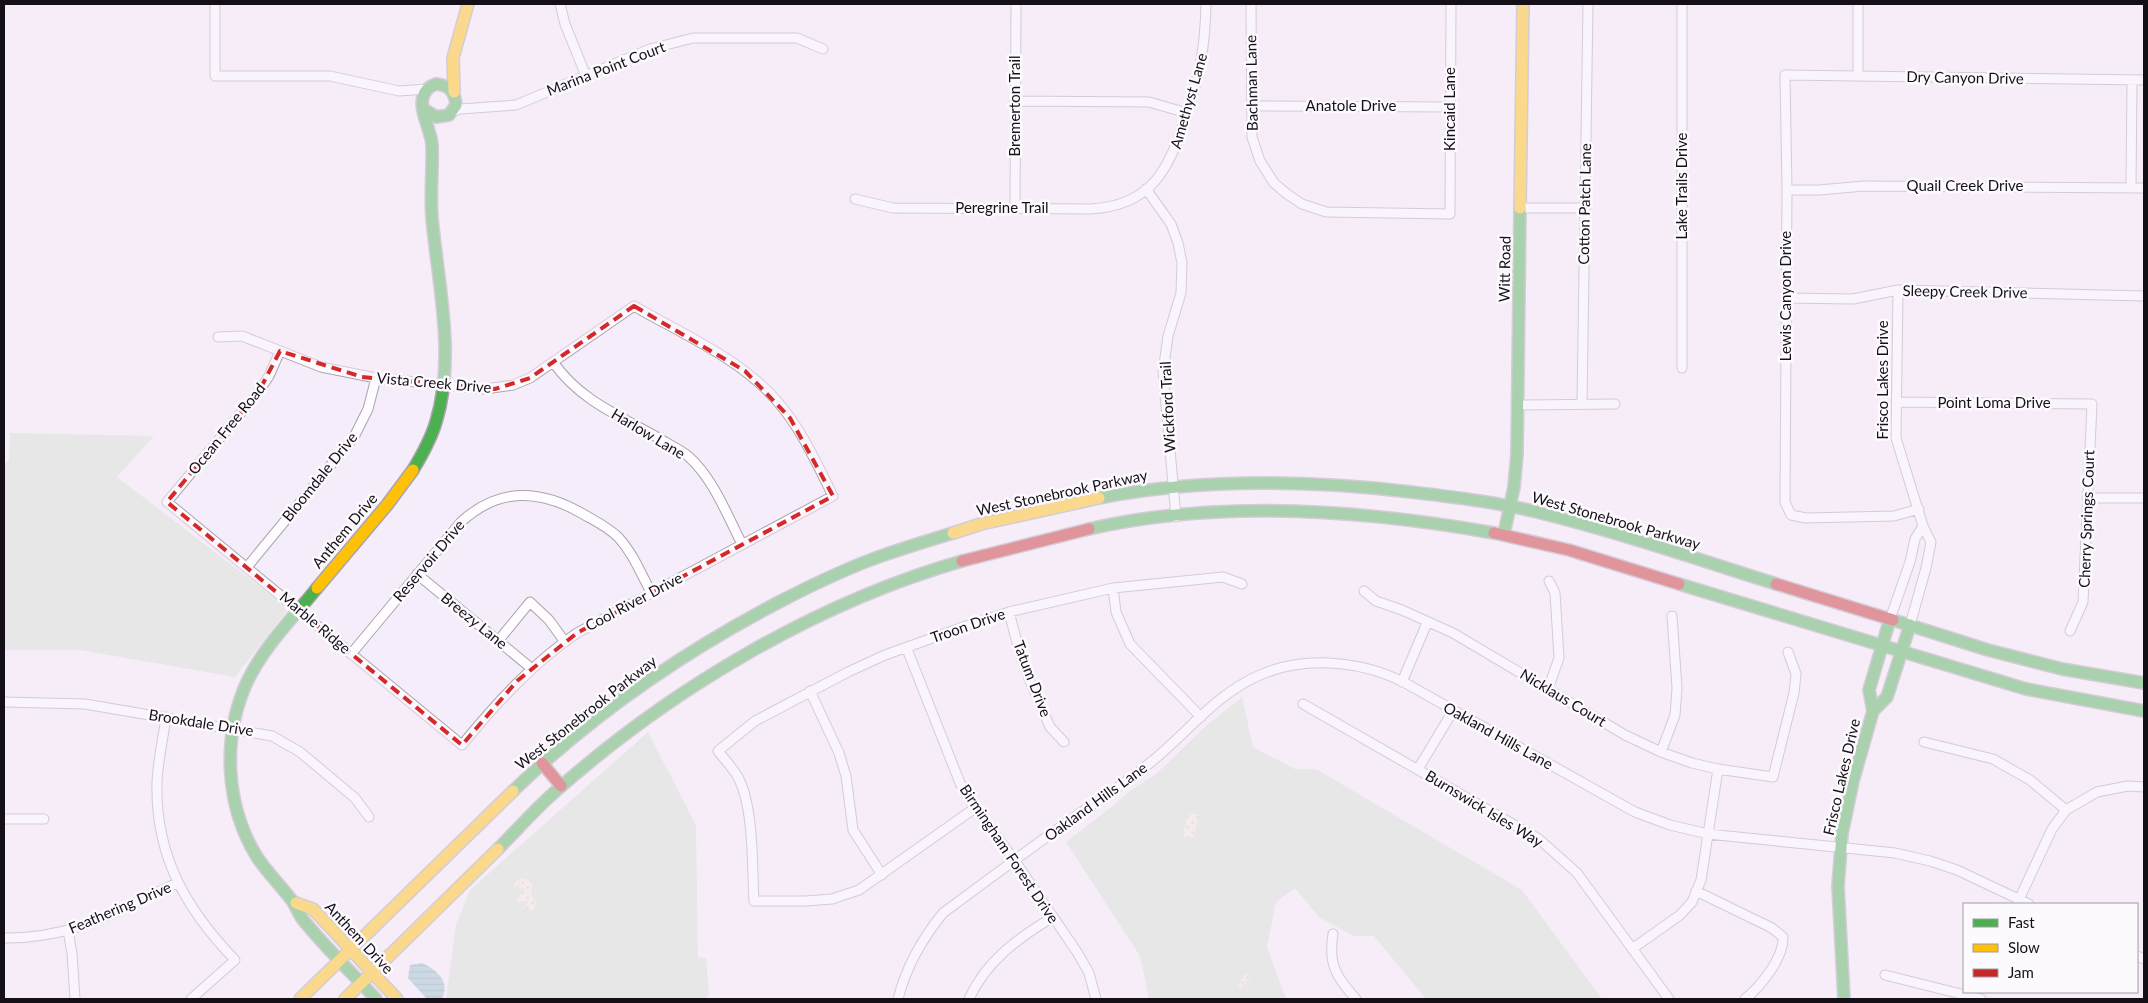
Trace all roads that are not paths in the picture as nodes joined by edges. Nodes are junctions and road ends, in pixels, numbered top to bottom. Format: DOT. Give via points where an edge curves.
graph roads {
  1 [pos="215,4"];
  2 [pos="468,4"];
  3 [pos="560,4"];
  4 [pos="1016,4"];
  5 [pos="1206,4"];
  6 [pos="1251,4"];
  7 [pos="1451,4"];
  8 [pos="1523,4"];
  9 [pos="1588,4"];
  10 [pos="1682,4"];
  11 [pos="1858,4"];
  12 [pos="823,49"];
  13 [pos="452,58"];
  14 [pos="1786,75"];
  15 [pos="586,76"];
  16 [pos="1858,76"];
  17 [pos="2132,80"];
  18 [pos="2144,80"];
  19 [pos="429,88"];
  20 [pos="400,91"];
  21 [pos="455,94"];
  22 [pos="1015,101"];
  23 [pos="1251,106"];
  24 [pos="1450,107"];
  25 [pos="424,108"];
  26 [pos="478,109"];
  27 [pos="1187,113"];
  28 [pos="450,114"];
  29 [pos="432,146"];
  30 [pos="2131,187"];
  31 [pos="2144,188"];
  32 [pos="1146,189"];
  33 [pos="1787,190"];
  34 [pos="855,199"];
  35 [pos="1015,208"];
  36 [pos="1520,208"];
  37 [pos="1585,208"];
  38 [pos="1450,214"];
  39 [pos="1898,290"];
  40 [pos="2144,296"];
  41 [pos="1786,298"];
  42 [pos="218,337"];
  43 [pos="280,351"];
  44 [pos="553,362"];
  45 [pos="1682,368"];
  46 [pos="376,378"];
  47 [pos="445,386"];
  48 [pos="1897,402"];
  49 [pos="1582,404"];
  50 [pos="1615,404"];
  51 [pos="2092,404"];
  52 [pos="1518,405"];
  53 [pos="1172,487"];
  54 [pos="833,496"];
  55 [pos="2087,498"];
  56 [pos="2144,498"];
  57 [pos="168,502"];
  58 [pos="1510,508"];
  59 [pos="1918,509"];
  60 [pos="1176,517"];
  61 [pos="1923,526"];
  62 [pos="1504,534"];
  63 [pos="742,544"];
  64 [pos="247,567"];
  65 [pos="417,574"];
  66 [pos="1549,581"];
  67 [pos="1242,584"];
  68 [pos="1113,588"];
  69 [pos="1364,591"];
  70 [pos="651,592"];
  71 [pos="299,610"];
  72 [pos="1009,612"];
  73 [pos="1672,616"];
  74 [pos="1890,619"];
  75 [pos="1427,623"];
  76 [pos="1910,625"];
  77 [pos="2070,631"];
  78 [pos="498,641"];
  79 [pos="565,642"];
  80 [pos="1881,646"];
  81 [pos="907,649"];
  82 [pos="1788,652"];
  83 [pos="1901,653"];
  84 [pos="351,654"];
  85 [pos="531,668"];
  86 [pos="1402,682"];
  87 [pos="2144,683"];
  88 [pos="1548,689"];
  89 [pos="810,691"];
  90 [pos="4,702"];
  91 [pos="1303,704"];
  92 [pos="1453,711"];
  93 [pos="1873,711"];
  94 [pos="2144,711"];
  95 [pos="166,717"];
  96 [pos="1201,717"];
  97 [pos="233,728"];
  98 [pos="1064,742"];
  99 [pos="1924,742"];
  100 [pos="462,745"];
  101 [pos="1661,752"];
  102 [pos="542,763"];
  103 [pos="1418,769"];
  104 [pos="1718,770"];
  105 [pos="561,786"];
  106 [pos="2144,787"];
  107 [pos="975,808"];
  108 [pos="2066,810"];
  109 [pos="369,817"];
  110 [pos="4,819"];
  111 [pos="44,819"];
  112 [pos="1708,834"];
  113 [pos="1841,849"];
  114 [pos="1014,861"];
  115 [pos="882,875"];
  116 [pos="178,883"];
  117 [pos="1696,891"];
  118 [pos="2018,902"];
  119 [pos="296,903"];
  120 [pos="1053,917"];
  121 [pos="68,931"];
  122 [pos="1333,934"];
  123 [pos="4,938"];
  124 [pos="1632,949"];
  125 [pos="350,950"];
  126 [pos="340,960"];
  127 [pos="372,973"];
  128 [pos="1884,975"];
  129 [pos="361,984"];
  130 [pos="75,999"];
  131 [pos="191,999"];
  132 [pos="300,999"];
  133 [pos="345,999"];
  134 [pos="376,999"];
  135 [pos="397,999"];
  136 [pos="898,999"];
  137 [pos="969,999"];
  138 [pos="1096,999"];
  139 [pos="1356,999"];
  140 [pos="1669,999"];
  141 [pos="1745,999"];
  142 [pos="1844,999"];
  143 [pos="1981,999"];
  1 -- 20 [label="street" via="215,76 330,76"];
  2 -- 13 [label="street"];
  3 -- 15 [label="street"];
  4 -- 22 [label="street, Bremerton Trail"];
  5 -- 27 [label="street, Amethyst Lane" via="1203,55"];
  6 -- 23 [label="street, Bachman Lane"];
  7 -- 24 [label="street, Kincaid Lane"];
  8 -- 36 [label="street, Witt Road"];
  9 -- 37 [label="street, Cotton Patch Lane"];
  10 -- 45 [label="street, Lake Trails Drive"];
  11 -- 16 [label="street"];
  12 -- 15 [label="street, Marina Point Court" via="796,38 693,38 650,49"];
  13 -- 19 [label="street" via="443,74"];
  13 -- 21 [label="street"];
  14 -- 16 [label="street, Dry Canyon Drive"];
  14 -- 33 [label="street, Lewis Canyon Drive"];
  15 -- 26 [label="street, Marina Point Court" via="516,105"];
  16 -- 17 [label="street, Dry Canyon Drive"];
  17 -- 18 [label="street, Dry Canyon Drive"];
  17 -- 30 [label="street"];
  19 -- 20 [label="street"];
  19 -- 21 [label="street" via="444,84"];
  19 -- 25 [label="street" via="423,97"];
  20 -- 25 [label="street"];
  21 -- 26 [label="street" via="462,102"];
  21 -- 28 [label="street" via="456,105"];
  22 -- 27 [label="street" via="1149,102"];
  22 -- 35 [label="street, Bremerton Trail"];
  23 -- 24 [label="street, Anatole Drive"];
  23 -- 38 [label="street, Bachman Lane" via="1252,137 1260,161 1280,189 1302,204 1344,214"];
  24 -- 38 [label="street, Kincaid Lane"];
  25 -- 28 [label="street" via="436,117"];
  25 -- 29 [label="street, Anthem Drive"];
  26 -- 28 [label="street, Marina Point Court" via="460,109"];
  27 -- 32 [label="street, Amethyst Lane" via="1170,162"];
  28 -- 29 [label="street, Anthem Drive" via="439,126"];
  29 -- 47 [label="street, Anthem Drive" via="430,177 445,349"];
  30 -- 31 [label="street, Quail Creek Drive"];
  30 -- 33 [label="street, Quail Creek Drive" via="1864,186"];
  32 -- 35 [label="street, Peregrine Trail" via="1132,199 1107,207"];
  32 -- 53 [label="street, Wickford Trail" via="1171,224 1182,263 1181,294 1164,360"];
  33 -- 41 [label="street, Lewis Canyon Drive"];
  34 -- 35 [label="street, Peregrine Trail" via="893,208"];
  36 -- 37 [label="street"];
  36 -- 52 [label="street, Witt Road"];
  37 -- 49 [label="street, Cotton Patch Lane"];
  39 -- 40 [label="street, Sleepy Creek Drive"];
  39 -- 41 [label="street, Sleepy Creek Drive" via="1853,299"];
  39 -- 48 [label="street, Frisco Lakes Drive"];
  41 -- 59 [label="street, Lewis Canyon Drive" via="1785,502 1790,515 1806,518 1894,516"];
  42 -- 43 [label="street, Vista Creek Drive" via="242,336"];
  43 -- 46 [label="street, Vista Creek Drive" via="328,369"];
  43 -- 57 [label="street, Ocean Free Road" via="259,391"];
  44 -- 47 [label="street, Vista Creek Drive" via="530,378 504,388"];
  44 -- 54 [label="street, Vista Creek Drive" via="634,306 735,364 762,385 796,427"];
  44 -- 63 [label="street, Harlow Lane" via="584,396 674,447 695,463"];
  46 -- 47 [label="street, Vista Creek Drive"];
  46 -- 64 [label="street, Bloomdale Drive" via="368,409 354,437"];
  47 -- 71 [label="street, Anthem Drive" via="438,421 417,465"];
  48 -- 51 [label="street, Point Loma Drive"];
  48 -- 59 [label="street, Frisco Lakes Drive" via="1896,438"];
  49 -- 50 [label="street"];
  49 -- 52 [label="street"];
  51 -- 55 [label="street, Cherry Springs Court"];
  52 -- 58 [label="street, Witt Road" via="1518,454"];
  53 -- 58 [label="street, West Stonebrook Parkway" via="1224,483 1352,485 1456,497"];
  53 -- 60 [label="street, Wickford Trail"];
  53 -- 102 [label="street, West Stonebrook Parkway" via="1112,495 981,524 883,555 809,587 729,628 678,660 626,696"];
  54 -- 63 [label="street, Cool River Drive"];
  55 -- 56 [label="street"];
  55 -- 77 [label="street, Cherry Springs Court" via="2083,602"];
  57 -- 64 [label="street, Marble Ridge"];
  58 -- 62 [label="street, Witt Road"];
  58 -- 74 [label="street, West Stonebrook Parkway" via="1606,531"];
  59 -- 61 [label="street, Frisco Lakes Drive"];
  60 -- 62 [label="street" via="1285,512 1351,515"];
  60 -- 105 [label="street" via="1141,519 1016,547 912,577 853,600 783,634 714,674 650,716"];
  61 -- 74 [label="street, Frisco Lakes Drive" via="1915,539"];
  61 -- 76 [label="street, Frisco Lakes Drive" via="1930,542"];
  62 -- 80 [label="street" via="1600,559"];
  63 -- 70 [label="street, Cool River Drive"];
  64 -- 71 [label="street, Marble Ridge"];
  65 -- 70 [label="street, Reservoir Drive" via="474,511 498,499 540,496 556,500 605,526 629,551"];
  65 -- 78 [label="street, Breezy Lane"];
  65 -- 84 [label="street, Reservoir Drive"];
  66 -- 88 [label="street" via="1555,593 1559,658"];
  67 -- 68 [label="street, Troon Drive" via="1223,577"];
  68 -- 72 [label="street, Troon Drive"];
  68 -- 96 [label="street" via="1116,612 1130,644"];
  69 -- 75 [label="street, Nicklaus Court" via="1376,601"];
  70 -- 79 [label="street, Cool River Drive"];
  71 -- 84 [label="street, Marble Ridge"];
  71 -- 97 [label="street, Anthem Drive" via="252,673 240,700"];
  72 -- 81 [label="street, Troon Drive"];
  72 -- 98 [label="street, Tatum Drive" via="1030,681 1050,727"];
  73 -- 101 [label="street" via="1677,688 1675,715"];
  74 -- 76 [label="street, West Stonebrook Parkway"];
  74 -- 80 [label="street, Frisco Lakes Drive"];
  75 -- 86 [label="street"];
  75 -- 88 [label="street, Nicklaus Court" via="1453,633"];
  76 -- 83 [label="street, Frisco Lakes Drive"];
  76 -- 87 [label="street, West Stonebrook Parkway" via="1988,650"];
  78 -- 79 [label="street" via="530,602"];
  78 -- 85 [label="street, Breezy Lane"];
  79 -- 85 [label="street, Cool River Drive"];
  80 -- 83 [label="street"];
  80 -- 93 [label="street, Frisco Lakes Drive" via="1869,690"];
  81 -- 89 [label="street, Troon Drive" via="885,655"];
  81 -- 107 [label="street, Birmingham Forest Drive" via="960,783"];
  82 -- 104 [label="street, Nicklaus Court" via="1796,674 1794,693 1773,777"];
  83 -- 93 [label="street, Frisco Lakes Drive" via="1887,697"];
  83 -- 94 [label="street" via="2026,689"];
  84 -- 100 [label="street, Marble Ridge"];
  85 -- 100 [label="street, Cool River Drive" via="504,694"];
  86 -- 92 [label="street, Oakland Hills Lane"];
  86 -- 96 [label="street, Oakland Hills Lane" via="1347,665 1287,667 1260,675 1231,692"];
  88 -- 101 [label="street, Nicklaus Court" via="1625,735"];
  89 -- 115 [label="street" via="839,753 846,776 853,830"];
  89 -- 115 [label="street, Troon Drive" via="755,721 718,751 739,779 744,796 751,841 754,901 832,899 859,890"];
  90 -- 95 [label="street, Brookdale Drive" via="85,704"];
  91 -- 103 [label="street, Burnswick Isles Way"];
  92 -- 103 [label="street"];
  92 -- 112 [label="street, Oakland Hills Lane" via="1635,812"];
  93 -- 113 [label="street, Frisco Lakes Drive" via="1853,781"];
  95 -- 97 [label="street, Brookdale Drive"];
  95 -- 116 [label="street" via="158,768 158,807 164,846"];
  96 -- 114 [label="street, Oakland Hills Lane" via="1152,762"];
  97 -- 109 [label="street, Brookdale Drive" via="272,736 293,747 355,798"];
  97 -- 119 [label="street, Anthem Drive" via="230,768 240,819 260,861"];
  99 -- 108 [label="street" via="1993,759 2030,780"];
  101 -- 104 [label="street, Nicklaus Court"];
  102 -- 105 [label="street"];
  102 -- 125 [label="street, West Stonebrook Parkway"];
  103 -- 124 [label="street, Burnswick Isles Way" via="1539,839 1576,873"];
  104 -- 112 [label="street"];
  105 -- 127 [label="street"];
  106 -- 108 [label="street" via="2128,786 2096,792"];
  107 -- 114 [label="street, Birmingham Forest Drive"];
  107 -- 115 [label="street"];
  108 -- 118 [label="street" via="2052,829"];
  110 -- 111 [label="street"];
  112 -- 113 [label="street, Oakland Hills Lane"];
  112 -- 117 [label="street" via="1701,880"];
  113 -- 118 [label="street, Oakland Hills Lane" via="1930,861 1957,870"];
  113 -- 142 [label="street, Frisco Lakes Drive" via="1838,886"];
  114 -- 120 [label="street, Birmingham Forest Drive"];
  114 -- 136 [label="street, Oakland Hills Lane" via="943,913 926,933"];
  116 -- 121 [label="street, Feathering Drive"];
  116 -- 131 [label="street" via="199,920 235,960"];
  117 -- 124 [label="street" via="1692,902 1680,915"];
  117 -- 141 [label="street" via="1772,928 1782,937 1783,944 1771,971"];
  119 -- 125 [label="street, Anthem Drive" via="313,909"];
  119 -- 126 [label="street, Anthem Drive" via="302,919"];
  120 -- 137 [label="street" via="1031,930 993,961"];
  120 -- 138 [label="street, Birmingham Forest Drive" via="1089,973"];
  121 -- 123 [label="street, Feathering Drive" via="42,937"];
  121 -- 130 [label="street"];
  122 -- 139 [label="street" via="1330,952 1335,969"];
  124 -- 140 [label="street, Burnswick Isles Way"];
  125 -- 126 [label="street, West Stonebrook Parkway"];
  125 -- 127 [label="street, Anthem Drive"];
  126 -- 129 [label="street, Anthem Drive"];
  126 -- 132 [label="street, West Stonebrook Parkway"];
  127 -- 129 [label="street"];
  127 -- 135 [label="street, Anthem Drive"];
  128 -- 143 [label="street"];
  129 -- 133 [label="street"];
  129 -- 134 [label="street, Anthem Drive"];
}
